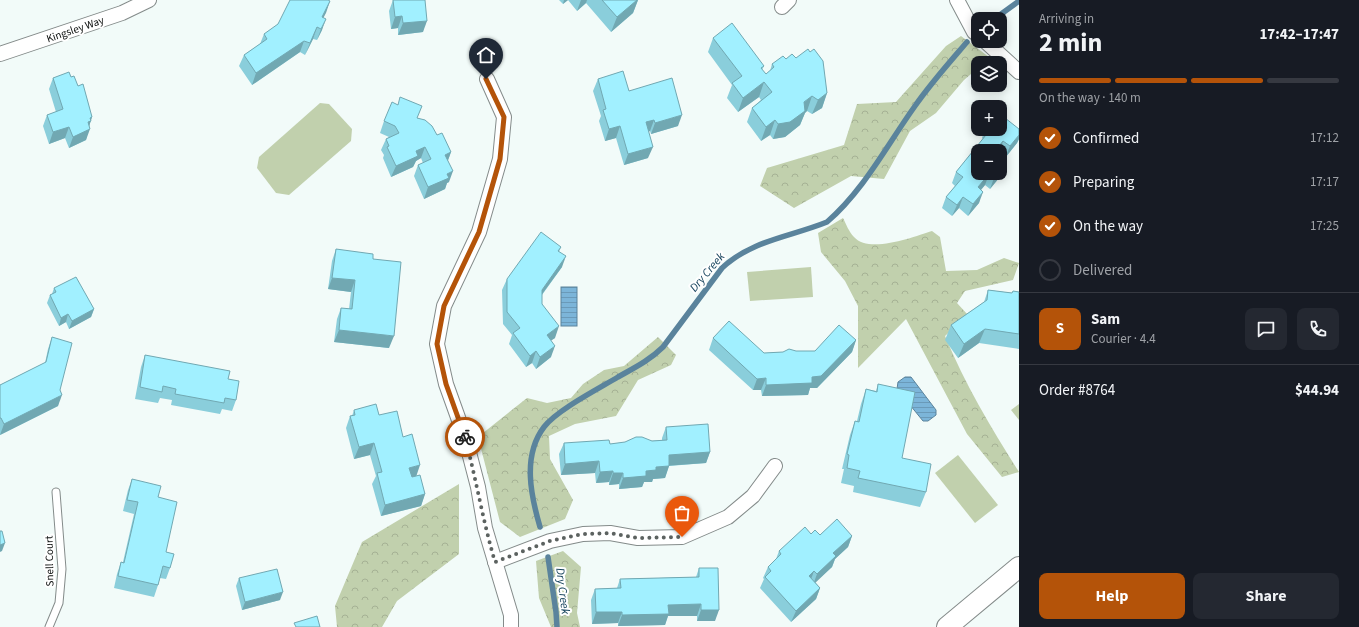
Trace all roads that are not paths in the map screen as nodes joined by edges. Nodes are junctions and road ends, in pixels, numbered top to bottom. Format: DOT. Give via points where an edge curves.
graph roads {
  1 [pos="149,0"];
  2 [pos="957,0"];
  3 [pos="971,26"];
  4 [pos="993,48"];
  5 [pos="0,54"];
  6 [pos="1019,72"];
  7 [pos="486,79"];
  8 [pos="775,466"];
  9 [pos="56,492"];
  10 [pos="495,562"];
  11 [pos="1019,567"];
  12 [pos="49,627"];
  13 [pos="511,627"];
  14 [pos="947,627"];
  1 -- 5 [label="street, Kingsley Way" via="122,13"];
  2 -- 3 [label="street"];
  4 -- 6 [label="street"];
  7 -- 10 [label="street" via="504,117 500,159 479,232 444,306 437,344 446,384 478,487 485,528"];
  8 -- 10 [label="street" via="753,496 728,517 682,537 638,538 610,533 583,534 550,541"];
  9 -- 12 [label="lane, Snell Court" via="62,569 60,603"];
  10 -- 13 [label="street" via="511,615"];
  11 -- 14 [label="street"];
}
